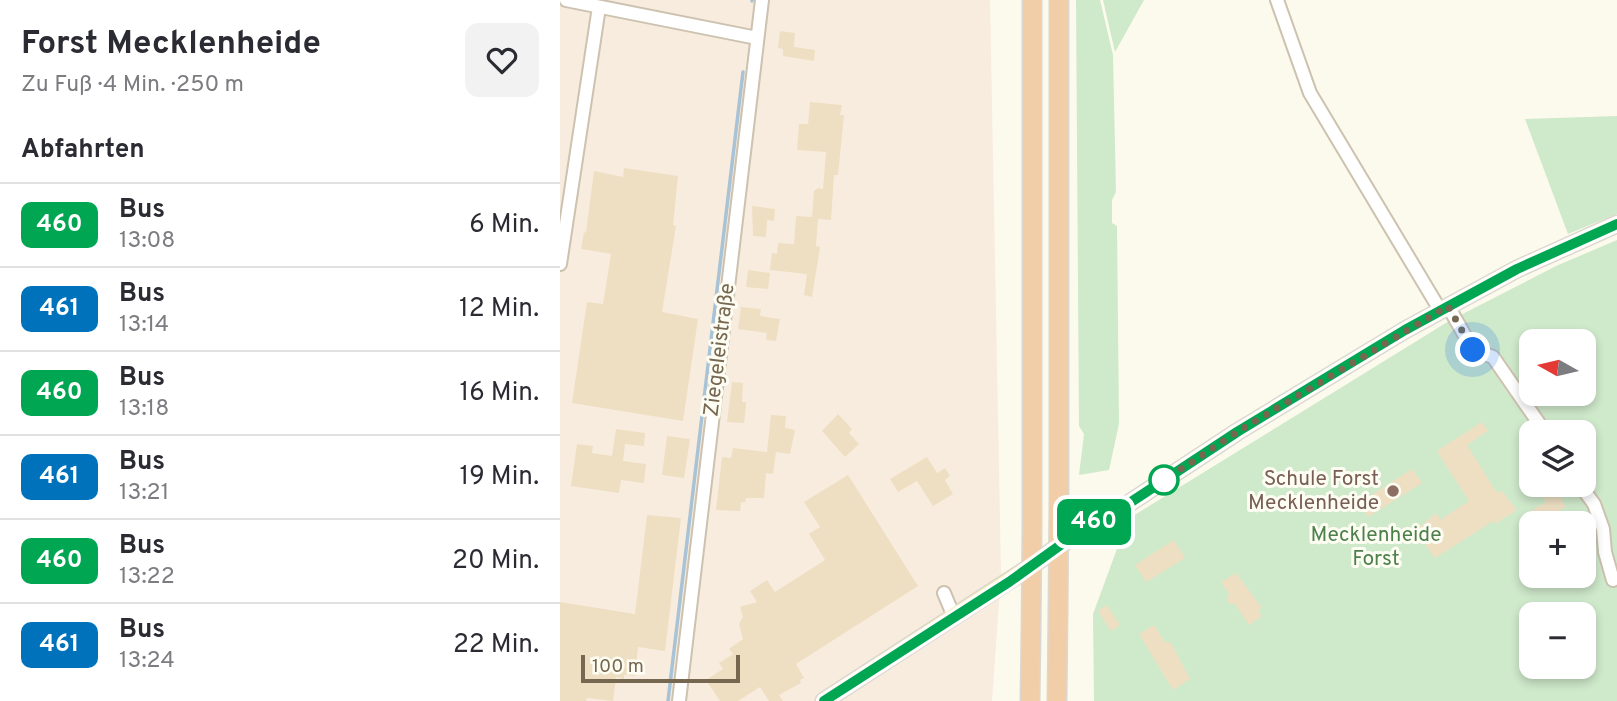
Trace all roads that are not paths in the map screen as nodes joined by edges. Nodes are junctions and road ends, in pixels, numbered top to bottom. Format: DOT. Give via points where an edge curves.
graph roads {
  1 [pos="566,0"];
  2 [pos="762,0"];
  3 [pos="1032,0"];
  4 [pos="1059,0"];
  5 [pos="1277,0"];
  6 [pos="599,7"];
  7 [pos="757,38"];
  8 [pos="1617,225"];
  9 [pos="560,264"];
  10 [pos="1444,308"];
  11 [pos="1537,420"];
  12 [pos="1589,497"];
  13 [pos="1613,580"];
  14 [pos="944,593"];
  15 [pos="954,617"];
  16 [pos="679,701"];
  17 [pos="824,701"];
  18 [pos="1030,701"];
  19 [pos="1057,701"];
  1 -- 6 [label="street"];
  2 -- 7 [label="street, Ziegeleistraße"];
  3 -- 18 [label="highway, bridge"];
  4 -- 19 [label="highway, bridge"];
  5 -- 10 [label="street" via="1310,93"];
  6 -- 7 [label="street"];
  6 -- 9 [label="street"];
  7 -- 16 [label="street, Ziegeleistraße"];
  8 -- 10 [label="main road" via="1517,269"];
  10 -- 11 [label="street" via="1473,350 1493,357"];
  10 -- 15 [label="main road" via="1080,531"];
  12 -- 13 [label="street" via="1603,529"];
  14 -- 15 [label="street"];
  15 -- 17 [label="main road"];
}
